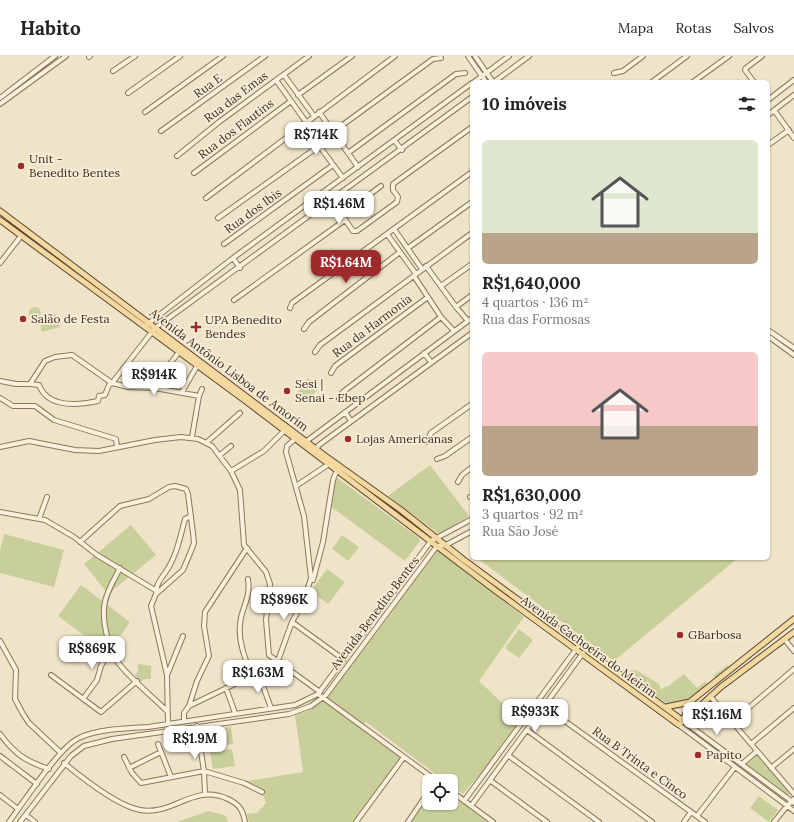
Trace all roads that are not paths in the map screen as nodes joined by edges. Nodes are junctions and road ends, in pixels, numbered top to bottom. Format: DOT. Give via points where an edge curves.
graph roads {
  1 [pos="55,56"];
  2 [pos="66,56"];
  3 [pos="135,56"];
  4 [pos="180,56"];
  5 [pos="223,56"];
  6 [pos="265,56"];
  7 [pos="309,56"];
  8 [pos="352,56"];
  9 [pos="394,56"];
  10 [pos="468,56"];
  11 [pos="475,56"];
  12 [pos="509,56"];
  13 [pos="529,56"];
  14 [pos="644,56"];
  15 [pos="687,56"];
  16 [pos="729,56"];
  17 [pos="762,56"];
  18 [pos="259,58"];
  19 [pos="441,58"];
  20 [pos="113,71"];
  21 [pos="465,73"];
  22 [pos="486,73"];
  23 [pos="614,73"];
  24 [pos="284,75"];
  25 [pos="482,76"];
  26 [pos="276,80"];
  27 [pos="477,80"];
  28 [pos="485,80"];
  29 [pos="491,80"];
  30 [pos="496,80"];
  31 [pos="655,80"];
  32 [pos="697,80"];
  33 [pos="752,80"];
  34 [pos="794,80"];
  35 [pos="470,85"];
  36 [pos="13,91"];
  37 [pos="128,93"];
  38 [pos="298,95"];
  39 [pos="794,95"];
  40 [pos="0,98"];
  41 [pos="770,98"];
  42 [pos="470,99"];
  43 [pos="290,100"];
  44 [pos="0,104"];
  45 [pos="774,110"];
  46 [pos="145,112"];
  47 [pos="319,112"];
  48 [pos="770,113"];
  49 [pos="314,116"];
  50 [pos="304,123"];
  51 [pos="470,128"];
  52 [pos="789,130"];
  53 [pos="161,131"];
  54 [pos="333,132"];
  55 [pos="794,138"];
  56 [pos="394,140"];
  57 [pos="770,144"];
  58 [pos="319,146"];
  59 [pos="402,150"];
  60 [pos="348,153"];
  61 [pos="177,156"];
  62 [pos="333,165"];
  63 [pos="358,167"];
  64 [pos="194,173"];
  65 [pos="470,173"];
  66 [pos="343,178"];
  67 [pos="381,186"];
  68 [pos="206,198"];
  69 [pos="314,198"];
  70 [pos="332,201"];
  71 [pos="470,203"];
  72 [pos="321,208"];
  73 [pos="0,211"];
  74 [pos="342,215"];
  75 [pos="218,218"];
  76 [pos="0,220"];
  77 [pos="345,220"];
  78 [pos="394,229"];
  79 [pos="387,234"];
  80 [pos="470,234"];
  81 [pos="21,236"];
  82 [pos="224,244"];
  83 [pos="408,248"];
  84 [pos="400,252"];
  85 [pos="233,258"];
  86 [pos="0,263"];
  87 [pos="470,265"];
  88 [pos="424,267"];
  89 [pos="240,268"];
  90 [pos="415,275"];
  91 [pos="441,286"];
  92 [pos="470,296"];
  93 [pos="428,297"];
  94 [pos="234,300"];
  95 [pos="456,307"];
  96 [pos="290,308"];
  97 [pos="441,318"];
  98 [pos="468,321"];
  99 [pos="148,325"];
  100 [pos="153,329"];
  101 [pos="304,329"];
  102 [pos="454,331"];
  103 [pos="770,331"];
  104 [pos="470,335"];
  105 [pos="770,337"];
  106 [pos="794,348"];
  107 [pos="179,352"];
  108 [pos="315,352"];
  109 [pos="424,353"];
  110 [pos="794,355"];
  111 [pos="431,362"];
  112 [pos="197,366"];
  113 [pos="163,373"];
  114 [pos="331,373"];
  115 [pos="0,381"];
  116 [pos="112,382"];
  117 [pos="156,382"];
  118 [pos="30,384"];
  119 [pos="184,387"];
  120 [pos="202,389"];
  121 [pos="182,392"];
  122 [pos="199,396"];
  123 [pos="0,398"];
  124 [pos="339,399"];
  125 [pos="470,405"];
  126 [pos="345,412"];
  127 [pos="240,413"];
  128 [pos="351,421"];
  129 [pos="284,431"];
  130 [pos="470,437"];
  131 [pos="192,438"];
  132 [pos="295,438"];
  133 [pos="304,442"];
  134 [pos="426,442"];
  135 [pos="206,443"];
  136 [pos="231,446"];
  137 [pos="0,447"];
  138 [pos="117,447"];
  139 [pos="314,450"];
  140 [pos="220,455"];
  141 [pos="437,459"];
  142 [pos="330,464"];
  143 [pos="470,469"];
  144 [pos="337,470"];
  145 [pos="231,471"];
  146 [pos="458,482"];
  147 [pos="296,486"];
  148 [pos="47,497"];
  149 [pos="0,512"];
  150 [pos="191,516"];
  151 [pos="39,519"];
  152 [pos="470,520"];
  153 [pos="470,532"];
  154 [pos="438,539"];
  155 [pos="80,542"];
  156 [pos="431,542"];
  157 [pos="446,545"];
  158 [pos="437,546"];
  159 [pos="247,548"];
  160 [pos="120,568"];
  161 [pos="248,579"];
  162 [pos="310,586"];
  163 [pos="156,592"];
  164 [pos="794,619"];
  165 [pos="292,622"];
  166 [pos="794,632"];
  167 [pos="183,636"];
  168 [pos="785,640"];
  169 [pos="0,641"];
  170 [pos="578,647"];
  171 [pos="111,648"];
  172 [pos="794,651"];
  173 [pos="584,652"];
  174 [pos="343,659"];
  175 [pos="278,663"];
  176 [pos="794,669"];
  177 [pos="51,674"];
  178 [pos="166,675"];
  179 [pos="259,675"];
  180 [pos="252,677"];
  181 [pos="137,681"];
  182 [pos="226,688"];
  183 [pos="319,693"];
  184 [pos="710,696"];
  185 [pos="324,698"];
  186 [pos="83,699"];
  187 [pos="690,702"];
  188 [pos="189,706"];
  189 [pos="544,706"];
  190 [pos="666,707"];
  191 [pos="272,708"];
  192 [pos="794,708"];
  193 [pos="694,710"];
  194 [pos="167,711"];
  195 [pos="235,713"];
  196 [pos="184,721"];
  197 [pos="682,721"];
  198 [pos="732,722"];
  199 [pos="168,724"];
  200 [pos="198,726"];
  201 [pos="148,727"];
  202 [pos="527,730"];
  203 [pos="0,734"];
  204 [pos="149,734"];
  205 [pos="511,739"];
  206 [pos="158,744"];
  207 [pos="518,744"];
  208 [pos="751,744"];
  209 [pos="794,749"];
  210 [pos="161,752"];
  211 [pos="756,752"];
  212 [pos="61,753"];
  213 [pos="0,756"];
  214 [pos="509,756"];
  215 [pos="124,757"];
  216 [pos="404,757"];
  217 [pos="64,763"];
  218 [pos="742,764"];
  219 [pos="735,767"];
  220 [pos="129,768"];
  221 [pos="771,768"];
  222 [pos="49,769"];
  223 [pos="204,771"];
  224 [pos="427,774"];
  225 [pos="171,777"];
  226 [pos="491,781"];
  227 [pos="37,784"];
  228 [pos="262,792"];
  229 [pos="205,793"];
  230 [pos="29,794"];
  231 [pos="794,794"];
  232 [pos="0,795"];
  233 [pos="458,796"];
  234 [pos="37,800"];
  235 [pos="422,801"];
  236 [pos="464,801"];
  237 [pos="793,801"];
  238 [pos="471,806"];
  239 [pos="787,806"];
  240 [pos="18,809"];
  241 [pos="794,811"];
  242 [pos="691,812"];
  243 [pos="26,815"];
  244 [pos="697,816"];
  245 [pos="9,822"];
  246 [pos="20,822"];
  247 [pos="35,822"];
  248 [pos="244,822"];
  249 [pos="356,822"];
  250 [pos="408,822"];
  251 [pos="493,822"];
  252 [pos="547,822"];
  253 [pos="599,822"];
  254 [pos="652,822"];
  255 [pos="684,822"];
  256 [pos="705,822"];
  257 [pos="774,822"];
  1 -- 36 [label="street"];
  2 -- 36 [label="street"];
  3 -- 20 [label="street"];
  4 -- 37 [label="street"];
  5 -- 46 [label="street"];
  6 -- 18 [label="street, Rua E"];
  7 -- 24 [label="street, Rua das Emas"];
  8 -- 38 [label="street"];
  9 -- 47 [label="street"];
  10 -- 25 [label="street"];
  11 -- 22 [label="street"];
  12 -- 22 [label="street"];
  13 -- 30 [label="street"];
  14 -- 23 [label="street" via="622,71"];
  15 -- 31 [label="street"];
  16 -- 32 [label="street"];
  17 -- 33 [label="street" via="745,70"];
  18 -- 53 [label="street, Rua E"];
  19 -- 54 [label="street" via="433,59"];
  21 -- 60 [label="street" via="456,74"];
  22 -- 25 [label="street"];
  22 -- 29 [label="street"];
  24 -- 26 [label="street, Rua das Emas"];
  24 -- 38 [label="street"];
  25 -- 27 [label="street"];
  25 -- 28 [label="street"];
  26 -- 43 [label="street"];
  26 -- 61 [label="street, Rua das Emas"];
  34 -- 41 [label="street"];
  35 -- 56 [label="street"];
  36 -- 40 [label="street"];
  36 -- 44 [label="street"];
  38 -- 49 [label="street"];
  39 -- 45 [label="street"];
  42 -- 59 [label="street"];
  43 -- 50 [label="street"];
  43 -- 64 [label="street, Rua dos Flautins"];
  45 -- 48 [label="street"];
  45 -- 52 [label="street"];
  47 -- 49 [label="street"];
  47 -- 54 [label="street"];
  49 -- 50 [label="street"];
  50 -- 58 [label="street"];
  50 -- 68 [label="street"];
  51 -- 77 [label="street" via="393,184 392,190 398,197 397,202 356,232"];
  52 -- 55 [label="street"];
  52 -- 57 [label="street"];
  54 -- 60 [label="street"];
  56 -- 59 [label="street"];
  56 -- 63 [label="street"];
  58 -- 62 [label="street"];
  58 -- 75 [label="street"];
  59 -- 70 [label="street"];
  60 -- 63 [label="street"];
  62 -- 66 [label="street"];
  62 -- 82 [label="street, Rua dos Ibis"];
  63 -- 66 [label="street"];
  65 -- 78 [label="street"];
  66 -- 69 [label="street"];
  67 -- 74 [label="street"];
  69 -- 72 [label="street"];
  69 -- 85 [label="street"];
  70 -- 72 [label="street"];
  70 -- 74 [label="street"];
  71 -- 83 [label="street"];
  72 -- 89 [label="street"];
  73 -- 99 [label="main road, Avenida Antônio Lisboa de Amorim"];
  74 -- 77 [label="street"];
  76 -- 81 [label="main road, Avenida Antônio Lisboa de Amorim"];
  77 -- 94 [label="street"];
  78 -- 79 [label="street"];
  78 -- 83 [label="street"];
  79 -- 84 [label="street"];
  79 -- 96 [label="street" via="292,303"];
  80 -- 88 [label="street"];
  81 -- 86 [label="street"];
  81 -- 99 [label="main road, Avenida Antônio Lisboa de Amorim"];
  83 -- 88 [label="street"];
  84 -- 90 [label="street"];
  84 -- 101 [label="street" via="309,322"];
  85 -- 89 [label="street"];
  85 -- 99 [label="street"];
  87 -- 91 [label="street"];
  88 -- 90 [label="street"];
  88 -- 91 [label="street"];
  89 -- 100 [label="street"];
  90 -- 93 [label="street"];
  90 -- 108 [label="street" via="320,345"];
  91 -- 95 [label="street"];
  92 -- 95 [label="street"];
  93 -- 97 [label="street"];
  93 -- 114 [label="street, Rua da Harmonia" via="335,366"];
  95 -- 98 [label="street"];
  97 -- 102 [label="street"];
  97 -- 124 [label="street" via="344,392"];
  98 -- 102 [label="street"];
  99 -- 100 [label="main road, Avenida Antônio Lisboa de Amorim"];
  100 -- 107 [label="main road, Avenida Antônio Lisboa de Amorim"];
  100 -- 116 [label="street"];
  100 -- 133 [label="main road, Avenida Antônio Lisboa de Amorim"];
  102 -- 109 [label="street"];
  103 -- 106 [label="street"];
  104 -- 111 [label="street" via="463,343"];
  105 -- 110 [label="street"];
  107 -- 112 [label="main road, Avenida Antônio Lisboa de Amorim"];
  107 -- 113 [label="street"];
  109 -- 111 [label="street"];
  109 -- 126 [label="street"];
  111 -- 128 [label="street"];
  112 -- 119 [label="street"];
  112 -- 129 [label="main road, Avenida Antônio Lisboa de Amorim"];
  113 -- 117 [label="street"];
  113 -- 119 [label="street"];
  115 -- 118 [label="street"];
  116 -- 118 [label="street" via="75,356 65,355 45,361"];
  116 -- 118 [label="street" via="105,395 99,396 98,402 64,405 47,398 40,385"];
  116 -- 121 [label="street" via="128,387"];
  119 -- 121 [label="street"];
  120 -- 122 [label="street"];
  121 -- 122 [label="street"];
  122 -- 131 [label="street"];
  123 -- 138 [label="street" via="13,406 35,406 54,420 116,439"];
  125 -- 134 [label="street" via="431,433"];
  126 -- 128 [label="street"];
  126 -- 133 [label="street"];
  127 -- 135 [label="street"];
  128 -- 139 [label="street"];
  129 -- 132 [label="main road, Avenida Antônio Lisboa de Amorim"];
  129 -- 145 [label="street" via="264,451"];
  130 -- 141 [label="street"];
  131 -- 135 [label="street"];
  131 -- 138 [label="street" via="169,438"];
  132 -- 133 [label="main road, Avenida Antônio Lisboa de Amorim"];
  132 -- 147 [label="street" via="285,449"];
  133 -- 139 [label="main road, Avenida Antônio Lisboa de Amorim"];
  135 -- 140 [label="street"];
  136 -- 140 [label="street"];
  137 -- 138 [label="street" via="23,441 89,452"];
  139 -- 142 [label="main road, Avenida Antônio Lisboa de Amorim"];
  139 -- 154 [label="main road, Avenida Antônio Lisboa de Amorim"];
  140 -- 145 [label="street"];
  142 -- 144 [label="main road, Avenida Antônio Lisboa de Amorim"];
  142 -- 147 [label="street"];
  143 -- 146 [label="street"];
  144 -- 156 [label="main road, Avenida Antônio Lisboa de Amorim"];
  144 -- 162 [label="street" via="333,480 322,548"];
  145 -- 159 [label="street" via="242,494 243,540"];
  147 -- 162 [label="street" via="304,516"];
  148 -- 151 [label="street"];
  149 -- 151 [label="street"];
  150 -- 155 [label="street" via="186,489 169,487 149,499 120,506"];
  150 -- 163 [label="street" via="185,518 184,529 171,564"];
  150 -- 163 [label="street" via="194,543 183,570"];
  151 -- 155 [label="street" via="45,520"];
  152 -- 154 [label="street, Avenida Benedito Bentes"];
  153 -- 157 [label="street"];
  154 -- 156 [label="street, Avenida Benedito Bentes"];
  154 -- 157 [label="main road, Avenida Antônio Lisboa de Amorim"];
  155 -- 160 [label="street"];
  156 -- 158 [label="main road, Avenida Cachoeira do Meirim"];
  156 -- 174 [label="street, Avenida Benedito Bentes"];
  157 -- 158 [label="street"];
  157 -- 170 [label="main road, Avenida Cachoeira do Meirim"];
  158 -- 170 [label="main road, Avenida Cachoeira do Meirim"];
  158 -- 185 [label="street, Avenida Benedito Bentes"];
  159 -- 175 [label="street" via="266,572 270,584 266,620 268,647 269,655"];
  159 -- 188 [label="street" via="205,612 204,626 209,656"];
  160 -- 163 [label="street"];
  160 -- 171 [label="street" via="110,587 104,607"];
  161 -- 180 [label="street" via="248,601 240,624 240,636"];
  162 -- 165 [label="street"];
  163 -- 178 [label="street" via="151,610"];
  164 -- 187 [label="main road"];
  165 -- 174 [label="street"];
  165 -- 175 [label="street"];
  166 -- 168 [label="main road"];
  167 -- 178 [label="street"];
  168 -- 172 [label="street"];
  168 -- 184 [label="main road"];
  169 -- 212 [label="street" via="16,670 16,699 23,714"];
  170 -- 173 [label="main road, Avenida Cachoeira do Meirim"];
  170 -- 205 [label="street"];
  171 -- 181 [label="street" via="116,660"];
  171 -- 186 [label="street" via="97,680"];
  173 -- 189 [label="street"];
  173 -- 190 [label="main road, Avenida Cachoeira do Meirim"];
  173 -- 197 [label="main road, Avenida Cachoeira do Meirim"];
  174 -- 183 [label="street, Avenida Benedito Bentes"];
  175 -- 179 [label="street"];
  175 -- 183 [label="street"];
  176 -- 198 [label="street"];
  177 -- 186 [label="street"];
  178 -- 194 [label="street"];
  179 -- 180 [label="street"];
  179 -- 191 [label="street"];
  180 -- 182 [label="street"];
  181 -- 186 [label="street" via="102,712"];
  181 -- 194 [label="street"];
  182 -- 188 [label="street"];
  182 -- 195 [label="street"];
  183 -- 185 [label="street"];
  183 -- 191 [label="street, Avenida Benedito Bentes" via="295,705"];
  184 -- 193 [label="main road"];
  184 -- 198 [label="street"];
  185 -- 200 [label="street, Avenida Benedito Bentes" via="289,714"];
  185 -- 216 [label="street"];
  187 -- 190 [label="main road"];
  187 -- 193 [label="main road" via="690,708"];
  187 -- 197 [label="main road"];
  188 -- 196 [label="street" via="184,713"];
  189 -- 202 [label="street"];
  189 -- 242 [label="street, Rua B Trinta e Cinco"];
  190 -- 197 [label="main road, Avenida Cachoeira do Meirim"];
  191 -- 195 [label="street, Avenida Benedito Bentes"];
  192 -- 208 [label="street"];
  193 -- 197 [label="main road"];
  194 -- 199 [label="street"];
  195 -- 196 [label="street, Avenida Benedito Bentes"];
  196 -- 199 [label="street, Avenida Benedito Bentes"];
  197 -- 218 [label="street, Avenida Cachoeira do Meirim"];
  197 -- 219 [label="street, Avenida Cachoeira do Meirim"];
  198 -- 208 [label="street"];
  199 -- 201 [label="street, Avenida Benedito Bentes"];
  200 -- 204 [label="street, Avenida Benedito Bentes"];
  200 -- 223 [label="street"];
  201 -- 204 [label="street"];
  201 -- 212 [label="street, Avenida Benedito Bentes" via="90,734 78,738"];
  202 -- 207 [label="street"];
  202 -- 254 [label="street"];
  203 -- 222 [label="street" via="16,753"];
  204 -- 217 [label="street, Avenida Benedito Bentes" via="92,742 78,749"];
  205 -- 207 [label="street"];
  205 -- 236 [label="street"];
  206 -- 210 [label="street"];
  207 -- 214 [label="street"];
  208 -- 211 [label="street"];
  209 -- 221 [label="street"];
  210 -- 220 [label="street"];
  210 -- 225 [label="street"];
  211 -- 218 [label="street"];
  211 -- 221 [label="street"];
  212 -- 222 [label="street, Avenida Benedito Bentes"];
  213 -- 227 [label="street"];
  214 -- 226 [label="street"];
  214 -- 253 [label="street"];
  215 -- 220 [label="street"];
  216 -- 224 [label="street"];
  216 -- 249 [label="street"];
  217 -- 229 [label="street" via="125,805 137,810 159,810"];
  217 -- 234 [label="street, Avenida Benedito Bentes"];
  218 -- 237 [label="street, Avenida Cachoeira do Meirim"];
  219 -- 239 [label="street, Avenida Cachoeira do Meirim"];
  219 -- 244 [label="street"];
  220 -- 225 [label="street" via="141,783"];
  221 -- 231 [label="street"];
  222 -- 227 [label="street, Avenida Benedito Bentes"];
  223 -- 225 [label="street"];
  223 -- 228 [label="street" via="244,783"];
  223 -- 229 [label="street"];
  226 -- 238 [label="street"];
  226 -- 252 [label="street"];
  227 -- 230 [label="street, Avenida Benedito Bentes"];
  229 -- 248 [label="street" via="226,798 240,806"];
  230 -- 234 [label="street"];
  230 -- 240 [label="street, Avenida Benedito Bentes"];
  232 -- 240 [label="street"];
  233 -- 236 [label="street"];
  234 -- 243 [label="street, Avenida Benedito Bentes"];
  235 -- 250 [label="street"];
  236 -- 238 [label="street"];
  237 -- 239 [label="street"];
  238 -- 251 [label="street"];
  239 -- 241 [label="street, Avenida Cachoeira do Meirim"];
  239 -- 257 [label="street"];
  240 -- 245 [label="street, Avenida Benedito Bentes"];
  242 -- 244 [label="street, Rua B Trinta e Cinco"];
  242 -- 255 [label="street"];
  243 -- 246 [label="street, Avenida Benedito Bentes"];
  243 -- 247 [label="street"];
  244 -- 256 [label="street, Rua B Trinta e Cinco"];
}
